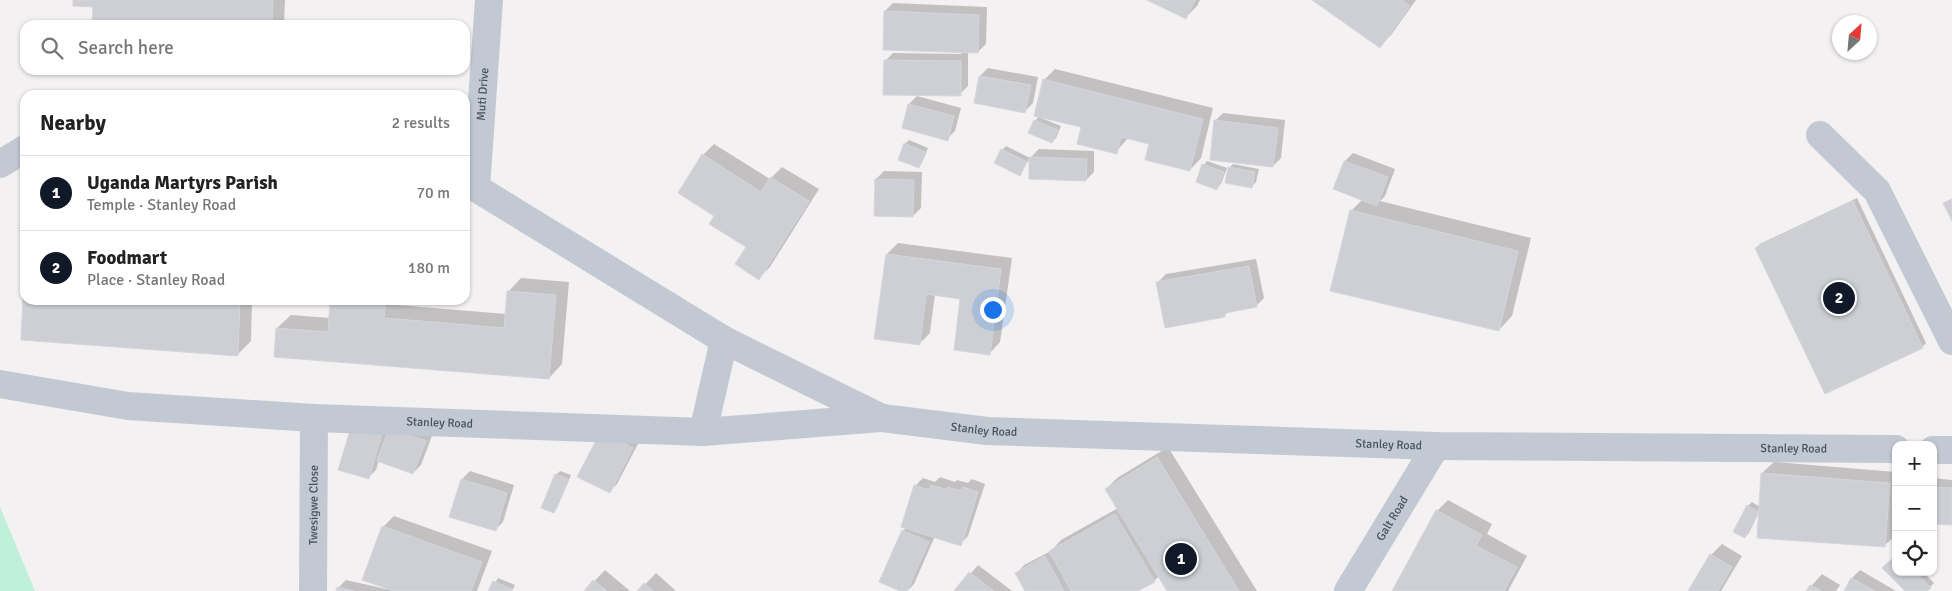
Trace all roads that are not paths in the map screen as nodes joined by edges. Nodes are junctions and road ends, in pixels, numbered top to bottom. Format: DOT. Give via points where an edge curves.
graph roads {
  1 [pos="489,0"];
  2 [pos="1820,135"];
  3 [pos="20,152"];
  4 [pos="0,164"];
  5 [pos="470,187"];
  6 [pos="724,340"];
  7 [pos="1952,341"];
  8 [pos="0,384"];
  9 [pos="314,418"];
  10 [pos="882,418"];
  11 [pos="703,432"];
  12 [pos="1436,446"];
  13 [pos="1892,449"];
  14 [pos="1937,450"];
  15 [pos="1952,450"];
  16 [pos="312,591"];
  17 [pos="1348,591"];
  1 -- 5 [label="street, Muti Drive"];
  2 -- 7 [label="street" via="1877,191"];
  3 -- 4 [label="street"];
  5 -- 6 [label="street, Stanley Road"];
  6 -- 10 [label="street, Stanley Road"];
  6 -- 11 [label="street"];
  8 -- 9 [label="street, Stanley Road" via="128,406"];
  9 -- 11 [label="street, Stanley Road"];
  9 -- 16 [label="street, Twesigwe Close"];
  10 -- 11 [label="street, Stanley Road"];
  10 -- 12 [label="street, Stanley Road" via="987,431"];
  12 -- 13 [label="street, Stanley Road"];
  12 -- 17 [label="street, Galt Road"];
  14 -- 15 [label="street"];
}
